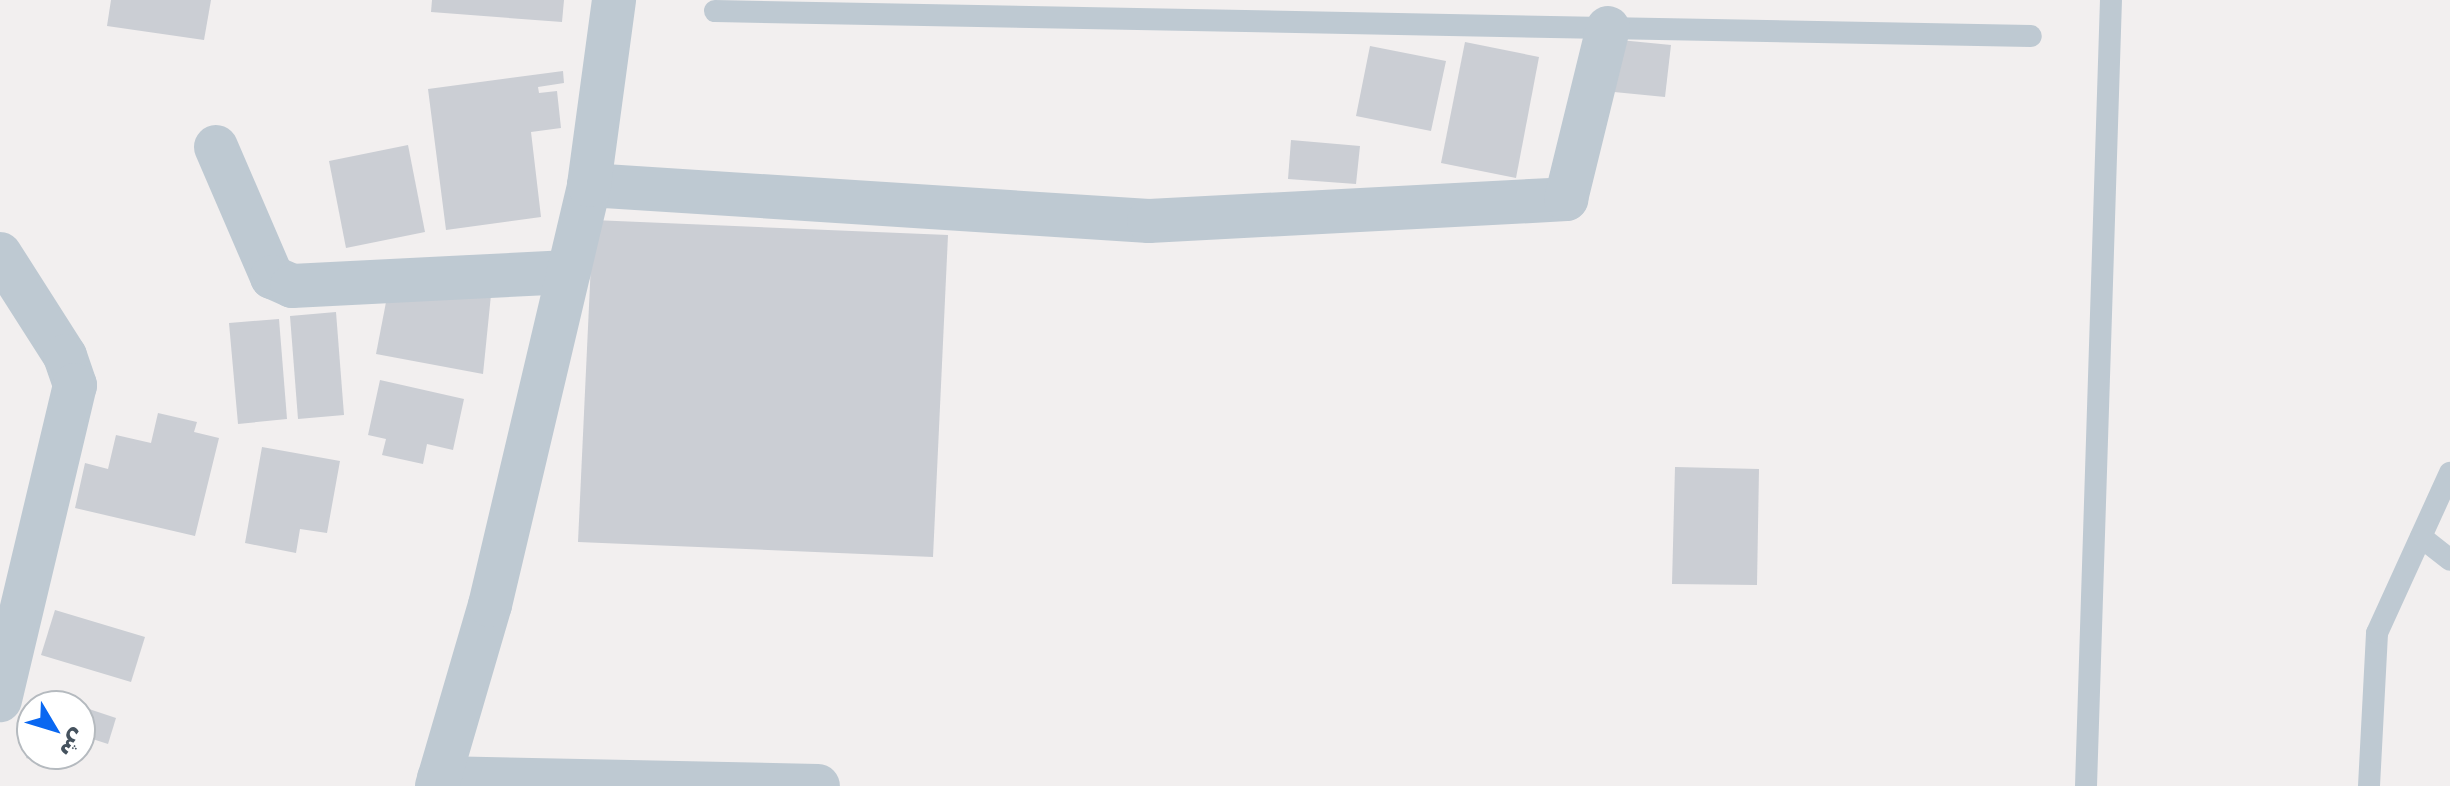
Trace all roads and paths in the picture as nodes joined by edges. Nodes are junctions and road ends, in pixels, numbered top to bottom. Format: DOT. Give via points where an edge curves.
graph roads {
  1 [pos="614,0"];
  2 [pos="2111,0"];
  3 [pos="715,11"];
  4 [pos="1608,28"];
  5 [pos="2031,36"];
  6 [pos="216,147"];
  7 [pos="589,185"];
  8 [pos="0,254"];
  9 [pos="569,272"];
  10 [pos="2450,473"];
  11 [pos="2421,537"];
  12 [pos="2450,560"];
  13 [pos="2,676"];
  14 [pos="438,782"];
  15 [pos="796,786"];
  16 [pos="818,786"];
  17 [pos="2086,786"];
  18 [pos="2369,786"];
  1 -- 7 [label="street"];
  2 -- 17 [label="lane"];
  3 -- 4 [label="lane"];
  4 -- 5 [label="lane"];
  4 -- 7 [label="street" via="1566,199 1149,221"];
  6 -- 9 [label="street" via="272,277 292,286"];
  7 -- 9 [label="street"];
  8 -- 13 [label="street" via="65,356 75,385"];
  9 -- 14 [label="street" via="490,605"];
  10 -- 11 [label="lane"];
  11 -- 12 [label="lane"];
  11 -- 18 [label="lane" via="2377,633"];
  14 -- 15 [label="street"];
  15 -- 16 [label="street"];
}
